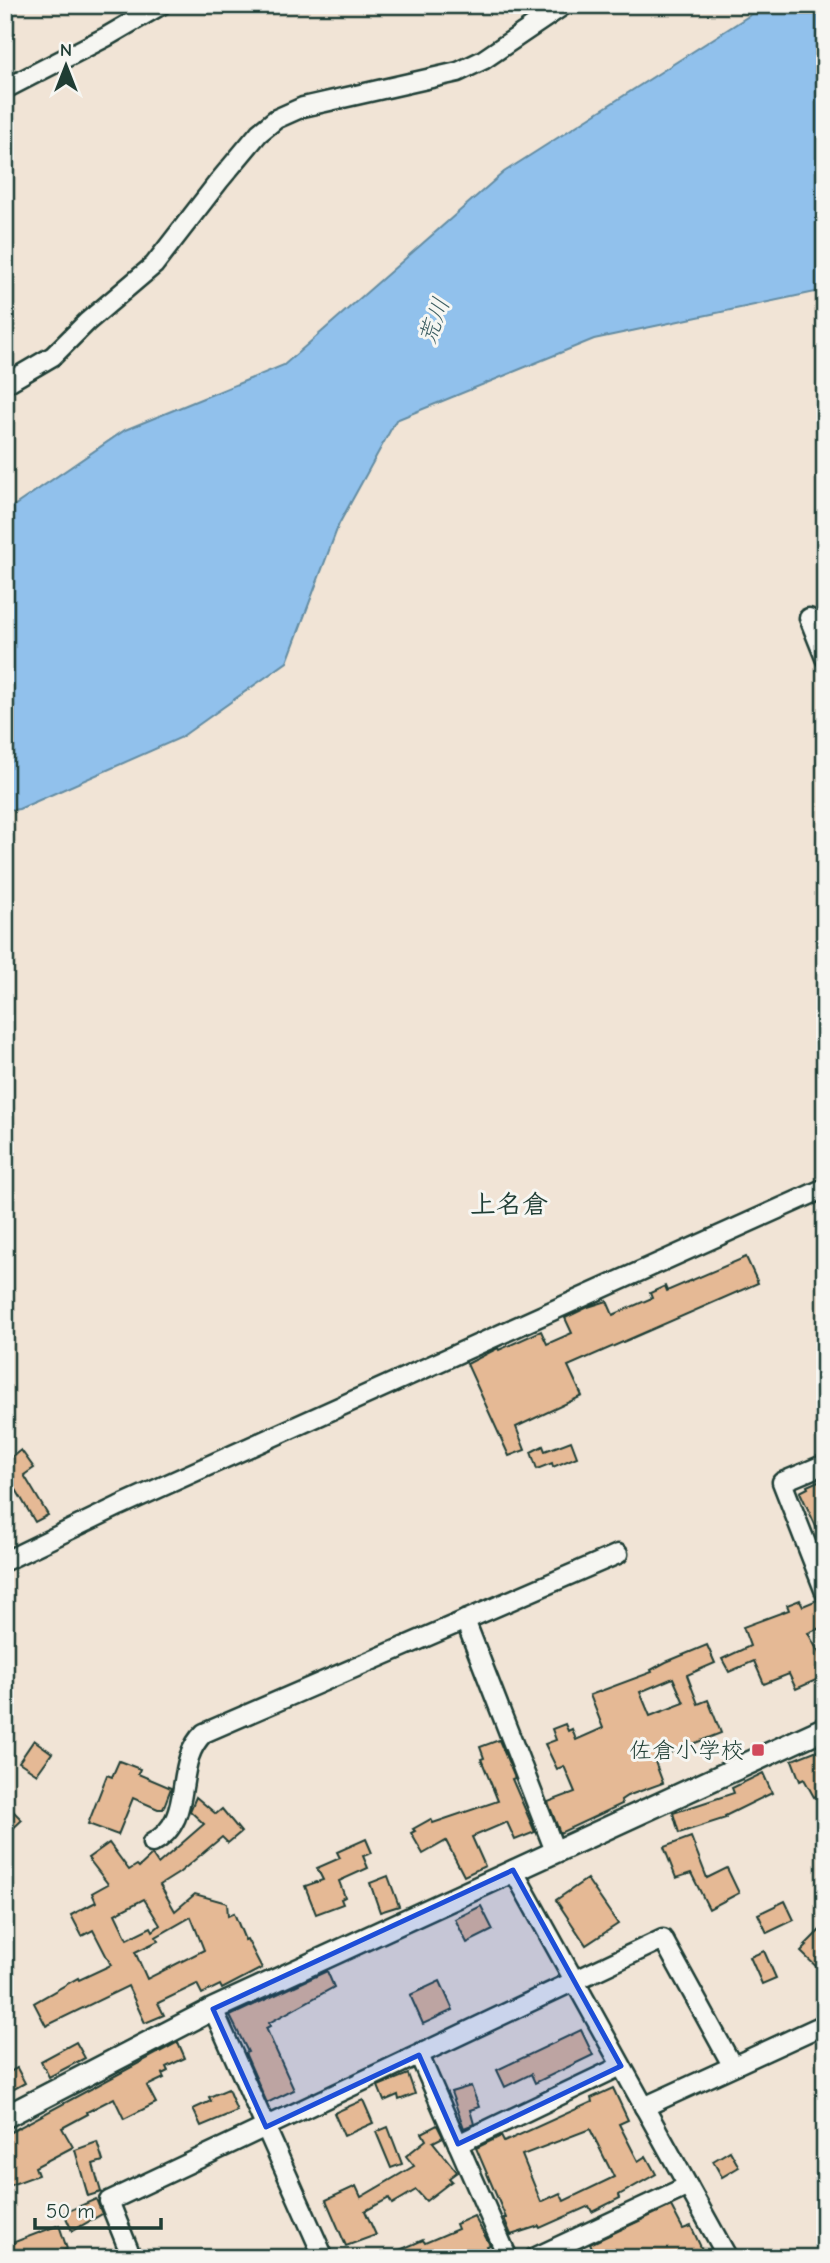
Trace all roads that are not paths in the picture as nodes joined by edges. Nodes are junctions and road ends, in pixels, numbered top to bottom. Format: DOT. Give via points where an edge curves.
graph roads {
  1 [pos="161,5"];
  2 [pos="564,5"];
  3 [pos="5,89"];
  4 [pos="5,384"];
  5 [pos="809,618"];
  6 [pos="825,658"];
  7 [pos="825,1188"];
  8 [pos="825,1464"];
  9 [pos="618,1554"];
  10 [pos="5,1561"];
  11 [pos="825,1592"];
  12 [pos="465,1620"];
  13 [pos="825,1728"];
  14 [pos="152,1843"];
  15 [pos="555,1851"];
  16 [pos="513,1870"];
  17 [pos="574,1982"];
  18 [pos="213,2008"];
  19 [pos="825,2024"];
  20 [pos="419,2054"];
  21 [pos="732,2065"];
  22 [pos="621,2066"];
  23 [pos="644,2107"];
  24 [pos="5,2117"];
  25 [pos="266,2127"];
  26 [pos="458,2144"];
  27 [pos="688,2186"];
  28 [pos="132,2258"];
  29 [pos="324,2258"];
  30 [pos="508,2258"];
  31 [pos="534,2258"];
  32 [pos="728,2258"];
  1 -- 3 [label="street"];
  2 -- 4 [label="street" via="484,60 458,72 303,107 276,119 259,133 155,265 53,356"];
  5 -- 6 [label="street"];
  7 -- 10 [label="street"];
  8 -- 11 [label="street" via="782,1482"];
  9 -- 12 [label="street"];
  12 -- 14 [label="street" via="204,1733 189,1754 179,1814"];
  12 -- 15 [label="street"];
  13 -- 15 [label="street"];
  15 -- 16 [label="street"];
  16 -- 17 [label="street"];
  16 -- 18 [label="street"];
  17 -- 20 [label="street"];
  17 -- 21 [label="street" via="663,1939"];
  17 -- 22 [label="street"];
  18 -- 24 [label="street"];
  18 -- 25 [label="street"];
  19 -- 21 [label="street"];
  20 -- 25 [label="street"];
  20 -- 26 [label="street"];
  21 -- 23 [label="street"];
  22 -- 23 [label="street"];
  22 -- 26 [label="street"];
  23 -- 27 [label="street"];
  25 -- 28 [label="street" via="110,2201"];
  25 -- 29 [label="street"];
  26 -- 30 [label="street"];
  27 -- 31 [label="street"];
  27 -- 32 [label="street"];
}
